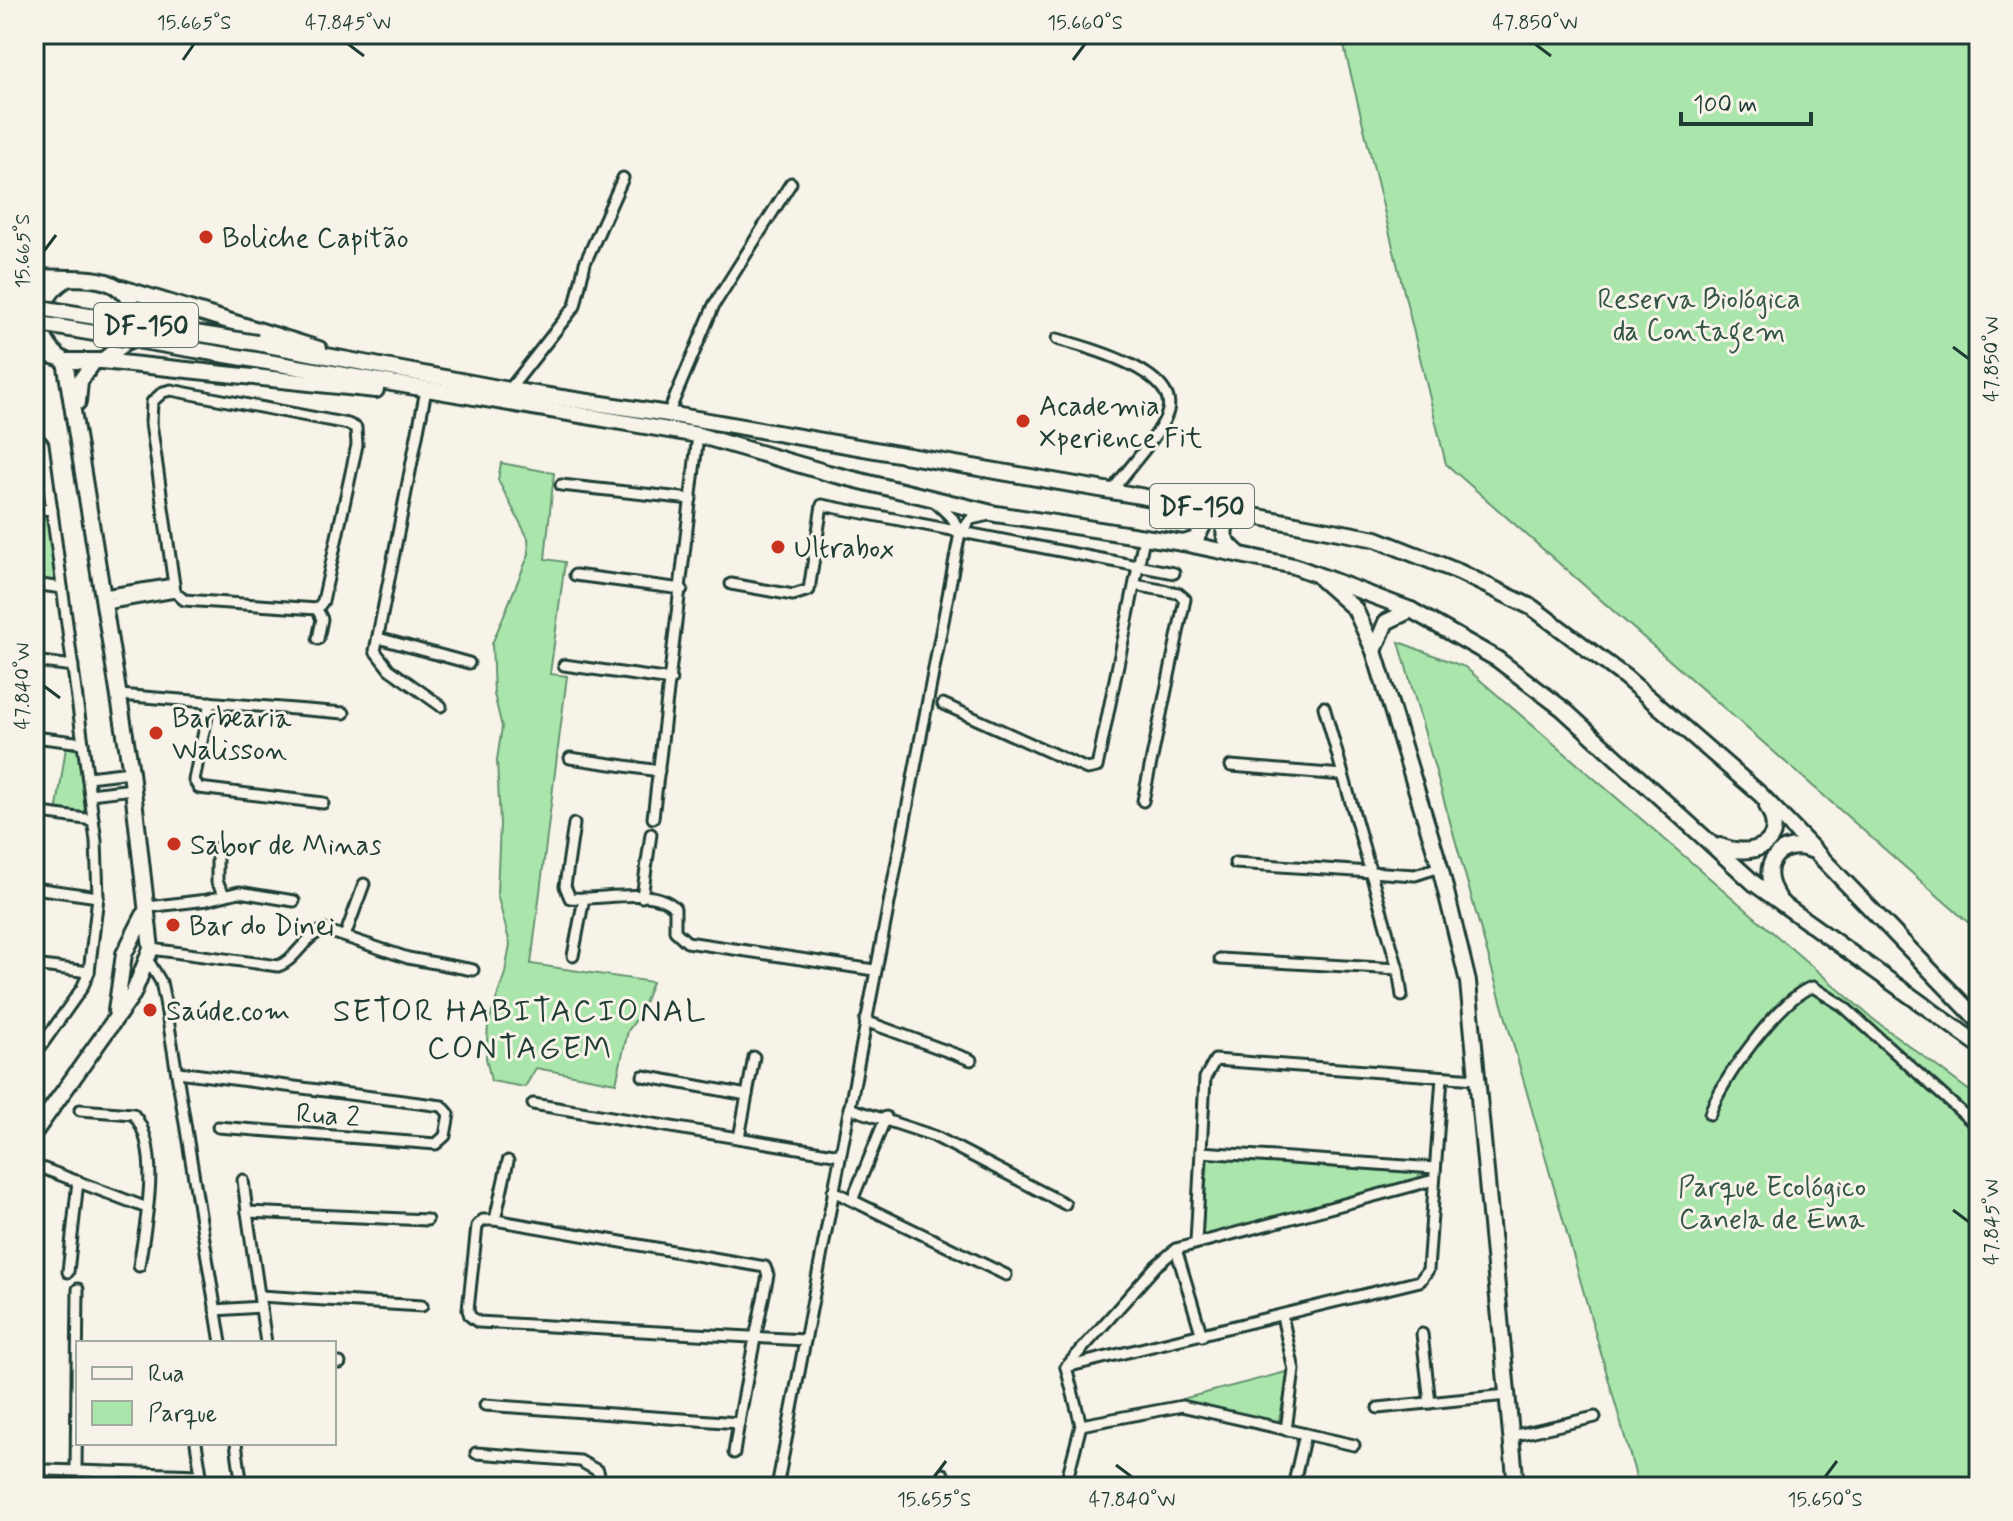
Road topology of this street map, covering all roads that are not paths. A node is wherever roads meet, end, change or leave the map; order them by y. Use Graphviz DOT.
graph roads {
  1 [pos="623,178"];
  2 [pos="791,183"];
  3 [pos="34,277"];
  4 [pos="69,278"];
  5 [pos="122,288"];
  6 [pos="34,307"];
  7 [pos="34,323"];
  8 [pos="1057,339"];
  9 [pos="34,351"];
  10 [pos="62,359"];
  11 [pos="98,362"];
  12 [pos="356,363"];
  13 [pos="422,390"];
  14 [pos="509,390"];
  15 [pos="668,414"];
  16 [pos="78,430"];
  17 [pos="34,433"];
  18 [pos="698,435"];
  19 [pos="561,485"];
  20 [pos="1112,491"];
  21 [pos="691,499"];
  22 [pos="932,499"];
  23 [pos="1190,504"];
  24 [pos="34,508"];
  25 [pos="52,510"];
  26 [pos="996,514"];
  27 [pos="1243,514"];
  28 [pos="960,533"];
  29 [pos="1144,538"];
  30 [pos="1183,543"];
  31 [pos="1238,553"];
  32 [pos="1138,566"];
  33 [pos="1311,571"];
  34 [pos="1174,573"];
  35 [pos="575,575"];
  36 [pos="34,584"];
  37 [pos="731,584"];
  38 [pos="1135,585"];
  39 [pos="62,588"];
  40 [pos="175,588"];
  41 [pos="682,589"];
  42 [pos="105,599"];
  43 [pos="317,609"];
  44 [pos="1411,610"];
  45 [pos="378,638"];
  46 [pos="318,639"];
  47 [pos="1374,651"];
  48 [pos="34,661"];
  49 [pos="469,663"];
  50 [pos="564,665"];
  51 [pos="73,666"];
  52 [pos="671,680"];
  53 [pos="119,695"];
  54 [pos="210,702"];
  55 [pos="943,704"];
  56 [pos="441,706"];
  57 [pos="1324,707"];
  58 [pos="344,713"];
  59 [pos="34,737"];
  60 [pos="83,743"];
  61 [pos="570,758"];
  62 [pos="1231,766"];
  63 [pos="659,771"];
  64 [pos="131,772"];
  65 [pos="1343,775"];
  66 [pos="88,777"];
  67 [pos="133,789"];
  68 [pos="90,794"];
  69 [pos="1760,794"];
  70 [pos="1143,801"];
  71 [pos="323,803"];
  72 [pos="34,812"];
  73 [pos="653,818"];
  74 [pos="93,820"];
  75 [pos="574,824"];
  76 [pos="651,834"];
  77 [pos="1709,841"];
  78 [pos="217,848"];
  79 [pos="1823,856"];
  80 [pos="1235,863"];
  81 [pos="1440,867"];
  82 [pos="1371,873"];
  83 [pos="364,884"];
  84 [pos="34,888"];
  85 [pos="224,894"];
  86 [pos="98,897"];
  87 [pos="642,897"];
  88 [pos="584,898"];
  89 [pos="294,901"];
  90 [pos="148,907"];
  91 [pos="1786,908"];
  92 [pos="345,936"];
  93 [pos="129,942"];
  94 [pos="150,952"];
  95 [pos="573,956"];
  96 [pos="1220,959"];
  97 [pos="34,965"];
  98 [pos="1398,969"];
  99 [pos="473,970"];
  100 [pos="874,970"];
  101 [pos="89,972"];
  102 [pos="122,973"];
  103 [pos="141,979"];
  104 [pos="161,982"];
  105 [pos="1402,996"];
  106 [pos="865,1021"];
  107 [pos="1979,1021"];
  108 [pos="114,1023"];
  109 [pos="39,1041"];
  110 [pos="1979,1045"];
  111 [pos="34,1056"];
  112 [pos="754,1057"];
  113 [pos="971,1060"];
  114 [pos="178,1072"];
  115 [pos="643,1076"];
  116 [pos="1442,1077"];
  117 [pos="1476,1079"];
  118 [pos="747,1095"];
  119 [pos="533,1104"];
  120 [pos="849,1108"];
  121 [pos="80,1110"];
  122 [pos="1710,1114"];
  123 [pos="886,1117"];
  124 [pos="218,1127"];
  125 [pos="1979,1128"];
  126 [pos="34,1133"];
  127 [pos="739,1138"];
  128 [pos="1201,1152"];
  129 [pos="840,1155"];
  130 [pos="508,1161"];
  131 [pos="34,1165"];
  132 [pos="1435,1168"];
  133 [pos="243,1180"];
  134 [pos="1434,1180"];
  135 [pos="78,1181"];
  136 [pos="833,1191"];
  137 [pos="853,1198"];
  138 [pos="1065,1204"];
  139 [pos="147,1208"];
  140 [pos="247,1212"];
  141 [pos="427,1220"];
  142 [pos="495,1220"];
  143 [pos="1196,1242"];
  144 [pos="1176,1249"];
  145 [pos="139,1266"];
  146 [pos="68,1272"];
  147 [pos="1006,1275"];
  148 [pos="78,1289"];
  149 [pos="260,1302"];
  150 [pos="422,1306"];
  151 [pos="215,1310"];
  152 [pos="1282,1316"];
  153 [pos="1422,1334"];
  154 [pos="1202,1336"];
  155 [pos="755,1339"];
  156 [pos="805,1340"];
  157 [pos="78,1341"];
  158 [pos="221,1341"];
  159 [pos="266,1341"];
  160 [pos="1066,1367"];
  161 [pos="1507,1395"];
  162 [pos="1430,1403"];
  163 [pos="485,1405"];
  164 [pos="1378,1408"];
  165 [pos="1595,1417"];
  166 [pos="739,1423"];
  167 [pos="1081,1425"];
  168 [pos="1286,1430"];
  169 [pos="1305,1434"];
  170 [pos="1512,1436"];
  171 [pos="77,1445"];
  172 [pos="196,1445"];
  173 [pos="236,1445"];
  174 [pos="1354,1445"];
  175 [pos="476,1453"];
  176 [pos="734,1453"];
  177 [pos="76,1469"];
  178 [pos="48,1470"];
  179 [pos="943,1474"];
  180 [pos="200,1475"];
  181 [pos="203,1487"];
  182 [pos="242,1487"];
  183 [pos="602,1487"];
  184 [pos="777,1487"];
  185 [pos="940,1487"];
  186 [pos="1069,1487"];
  187 [pos="1293,1487"];
  188 [pos="1516,1487"];
  1 -- 14 [label="street"];
  2 -- 15 [label="street"];
  3 -- 4 [label="main road"];
  4 -- 5 [label="main road"];
  4 -- 10 [label="main road"];
  5 -- 11 [label="main road"];
  5 -- 12 [label="main road"];
  6 -- 12 [label="main road, DF-150, bridge"];
  7 -- 13 [label="main road, DF-150, bridge"];
  8 -- 20 [label="street"];
  9 -- 10 [label="main road"];
  10 -- 11 [label="main road"];
  10 -- 16 [label="main road"];
  11 -- 13 [label="main road"];
  11 -- 16 [label="main road"];
  12 -- 14 [label="main road, DF-150"];
  13 -- 18 [label="main road, DF-150"];
  13 -- 45 [label="street"];
  14 -- 15 [label="main road, DF-150"];
  15 -- 20 [label="main road, DF-150"];
  16 -- 42 [label="main road"];
  17 -- 25 [label="street"];
  18 -- 21 [label="street"];
  18 -- 22 [label="main road, DF-150"];
  19 -- 21 [label="street"];
  20 -- 23 [label="main road, DF-150"];
  21 -- 41 [label="street"];
  22 -- 26 [label="main road, DF-150"];
  22 -- 28 [label="street"];
  23 -- 27 [label="main road, DF-150"];
  23 -- 30 [label="main road"];
  24 -- 25 [label="street"];
  25 -- 39 [label="street"];
  26 -- 28 [label="street"];
  26 -- 29 [label="main road, DF-150"];
  27 -- 31 [label="main road"];
  27 -- 69 [label="main road, DF-150"];
  28 -- 32 [label="street"];
  28 -- 37 [label="street"];
  28 -- 100 [label="street"];
  29 -- 30 [label="main road, DF-150"];
  29 -- 32 [label="street"];
  30 -- 31 [label="main road, DF-150"];
  31 -- 33 [label="main road, DF-150"];
  32 -- 34 [label="street"];
  32 -- 38 [label="street"];
  33 -- 44 [label="main road, DF-150"];
  33 -- 47 [label="main road"];
  35 -- 41 [label="street"];
  36 -- 39 [label="street"];
  38 -- 55 [label="street"];
  38 -- 70 [label="street"];
  39 -- 51 [label="street"];
  40 -- 42 [label="street"];
  40 -- 43 [label="street"];
  40 -- 43 [label="street"];
  41 -- 52 [label="street"];
  42 -- 53 [label="main road"];
  43 -- 46 [label="street"];
  44 -- 47 [label="main road"];
  44 -- 77 [label="main road, DF-150"];
  45 -- 49 [label="street"];
  45 -- 56 [label="street"];
  47 -- 81 [label="main road"];
  48 -- 51 [label="street"];
  50 -- 52 [label="street"];
  51 -- 60 [label="street"];
  52 -- 63 [label="street"];
  53 -- 54 [label="street"];
  53 -- 64 [label="main road"];
  54 -- 58 [label="street"];
  54 -- 71 [label="street"];
  57 -- 65 [label="street"];
  59 -- 60 [label="street"];
  60 -- 66 [label="street"];
  61 -- 63 [label="street"];
  62 -- 65 [label="street"];
  63 -- 73 [label="street"];
  64 -- 66 [label="street"];
  64 -- 67 [label="main road"];
  65 -- 82 [label="street"];
  66 -- 68 [label="street"];
  67 -- 68 [label="street"];
  67 -- 90 [label="main road"];
  68 -- 74 [label="street"];
  69 -- 77 [label="main road"];
  69 -- 79 [label="main road, DF-150"];
  72 -- 74 [label="street"];
  74 -- 86 [label="street"];
  75 -- 88 [label="street"];
  76 -- 87 [label="street"];
  77 -- 91 [label="main road, DF-150"];
  78 -- 85 [label="street"];
  79 -- 91 [label="main road"];
  79 -- 107 [label="main road, DF-150"];
  80 -- 82 [label="street"];
  81 -- 82 [label="street"];
  81 -- 117 [label="main road"];
  82 -- 98 [label="street"];
  83 -- 92 [label="street"];
  84 -- 86 [label="street"];
  85 -- 89 [label="street"];
  85 -- 90 [label="street"];
  86 -- 101 [label="street"];
  87 -- 88 [label="street"];
  87 -- 100 [label="street"];
  88 -- 95 [label="street"];
  90 -- 93 [label="main road"];
  90 -- 94 [label="main road"];
  91 -- 110 [label="main road, DF-150"];
  92 -- 94 [label="street"];
  92 -- 99 [label="street"];
  93 -- 94 [label="main road"];
  93 -- 102 [label="main road"];
  94 -- 103 [label="main road"];
  94 -- 104 [label="street"];
  96 -- 98 [label="street"];
  97 -- 101 [label="street"];
  98 -- 105 [label="street"];
  100 -- 106 [label="street"];
  101 -- 109 [label="street"];
  102 -- 103 [label="main road"];
  102 -- 108 [label="main road"];
  103 -- 104 [label="street"];
  103 -- 108 [label="main road"];
  104 -- 114 [label="street"];
  106 -- 113 [label="street"];
  106 -- 120 [label="street"];
  108 -- 126 [label="main road"];
  109 -- 111 [label="street"];
  112 -- 118 [label="street"];
  114 -- 124 [label="street, Rua 2"];
  114 -- 151 [label="street"];
  115 -- 118 [label="street"];
  116 -- 117 [label="street"];
  116 -- 128 [label="street"];
  116 -- 132 [label="street"];
  117 -- 161 [label="main road"];
  118 -- 127 [label="street"];
  119 -- 127 [label="street"];
  120 -- 123 [label="street"];
  120 -- 129 [label="street"];
  121 -- 139 [label="street"];
  122 -- 125 [label="street"];
  123 -- 137 [label="street"];
  123 -- 138 [label="street"];
  127 -- 129 [label="street"];
  128 -- 132 [label="street"];
  128 -- 143 [label="street"];
  129 -- 136 [label="street"];
  130 -- 142 [label="street"];
  131 -- 135 [label="street"];
  132 -- 134 [label="street"];
  133 -- 140 [label="street"];
  134 -- 143 [label="street"];
  134 -- 152 [label="street"];
  135 -- 139 [label="street"];
  135 -- 146 [label="street"];
  136 -- 137 [label="street"];
  136 -- 156 [label="street"];
  137 -- 147 [label="street"];
  139 -- 145 [label="street"];
  140 -- 141 [label="street"];
  140 -- 149 [label="street"];
  142 -- 155 [label="street"];
  142 -- 155 [label="street"];
  143 -- 144 [label="street"];
  144 -- 154 [label="street"];
  144 -- 160 [label="street"];
  148 -- 157 [label="street"];
  149 -- 150 [label="street"];
  149 -- 151 [label="street"];
  149 -- 159 [label="street"];
  151 -- 158 [label="street"];
  152 -- 154 [label="street"];
  152 -- 168 [label="street"];
  153 -- 162 [label="street"];
  154 -- 160 [label="street"];
  155 -- 156 [label="street"];
  155 -- 166 [label="street"];
  156 -- 184 [label="street"];
  160 -- 167 [label="street"];
  161 -- 162 [label="street"];
  161 -- 170 [label="main road"];
  162 -- 164 [label="street"];
  163 -- 166 [label="street"];
  165 -- 170 [label="street"];
  166 -- 176 [label="street"];
  167 -- 168 [label="street"];
  167 -- 186 [label="street"];
  168 -- 169 [label="street"];
  169 -- 174 [label="street"];
  169 -- 187 [label="street"];
  170 -- 188 [label="main road"];
  171 -- 177 [label="street"];
  172 -- 180 [label="street"];
  173 -- 182 [label="street"];
  175 -- 183 [label="street"];
  177 -- 178 [label="street"];
  177 -- 180 [label="street"];
  179 -- 185 [label="street"];
  180 -- 181 [label="street"];
}
